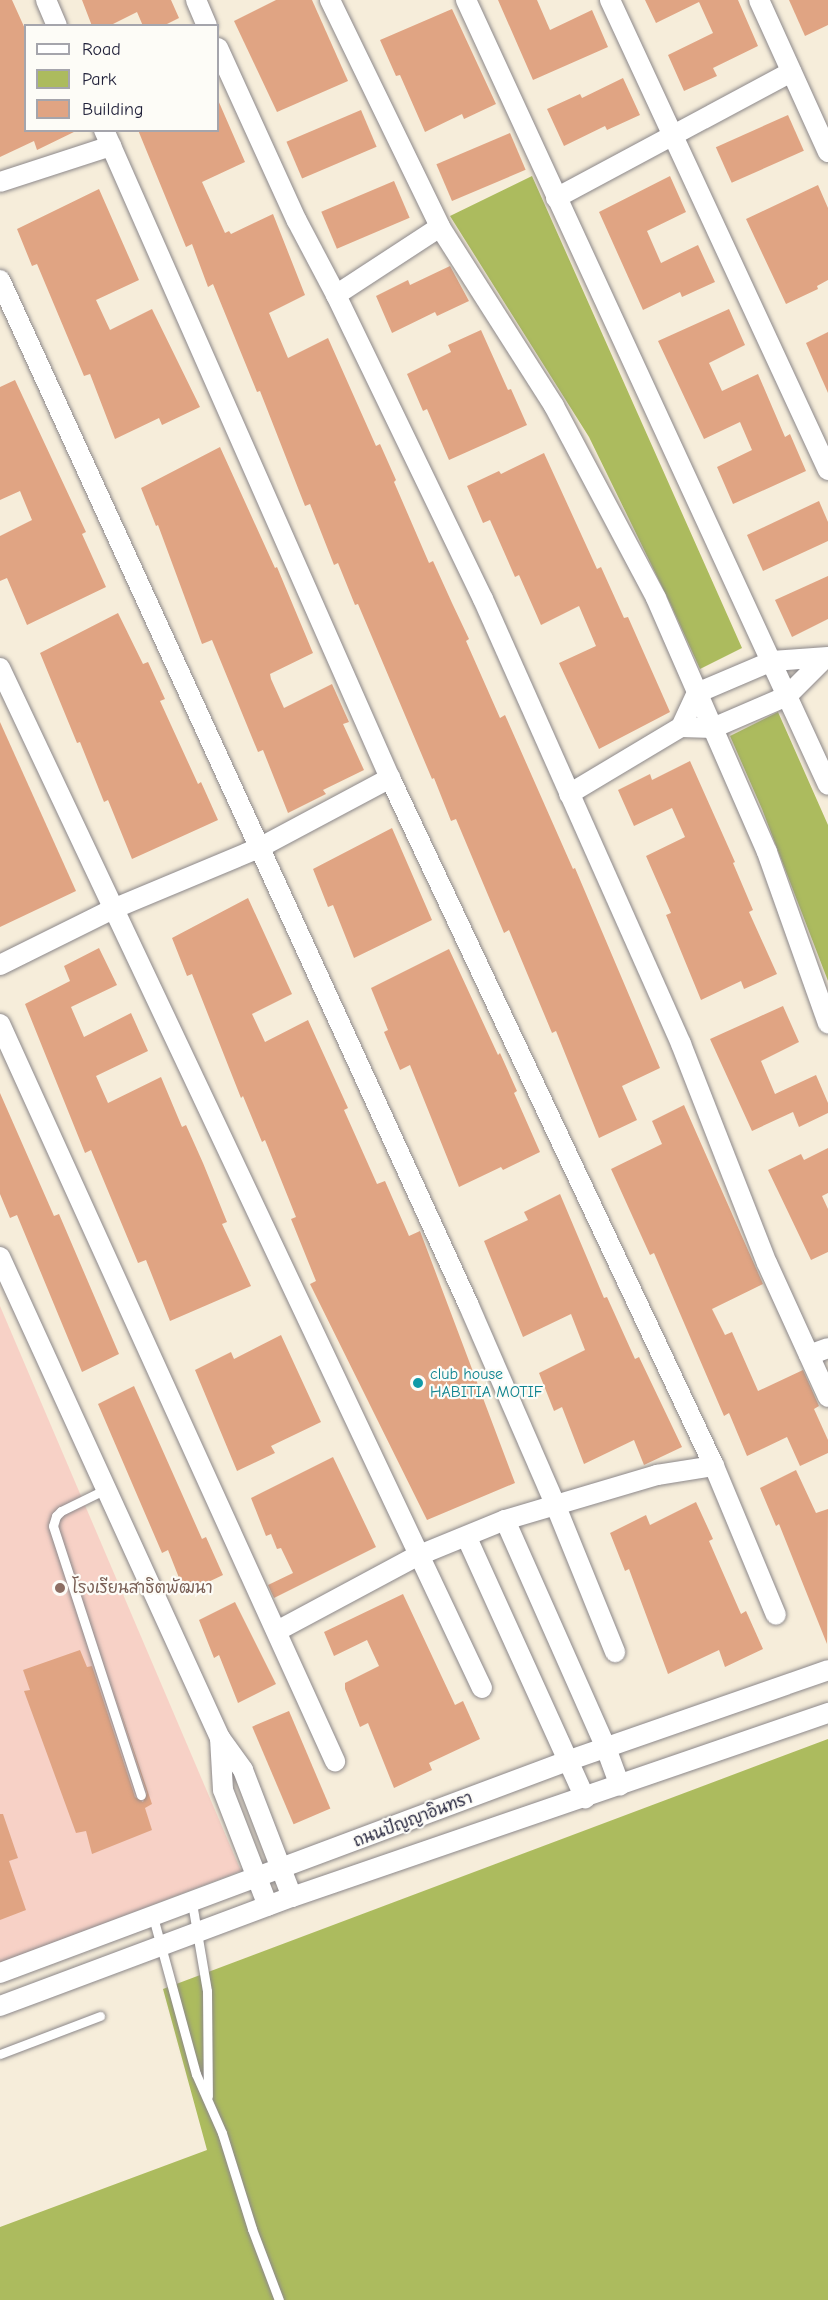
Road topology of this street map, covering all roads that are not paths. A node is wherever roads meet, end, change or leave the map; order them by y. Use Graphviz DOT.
graph roads {
  1 [pos="46,0"];
  2 [pos="196,0"];
  3 [pos="330,0"];
  4 [pos="466,0"];
  5 [pos="610,0"];
  6 [pos="759,0"];
  7 [pos="56,24"];
  8 [pos="206,24"];
  9 [pos="219,50"];
  10 [pos="791,72"];
  11 [pos="672,136"];
  12 [pos="108,138"];
  13 [pos="828,152"];
  14 [pos="0,182"];
  15 [pos="556,198"];
  16 [pos="440,227"];
  17 [pos="0,280"];
  18 [pos="336,295"];
  19 [pos="828,470"];
  20 [pos="826,658"];
  21 [pos="772,661"];
  22 [pos="0,668"];
  23 [pos="697,693"];
  24 [pos="787,696"];
  25 [pos="681,727"];
  26 [pos="713,728"];
  27 [pos="390,778"];
  28 [pos="828,785"];
  29 [pos="569,794"];
  30 [pos="260,848"];
  31 [pos="113,909"];
  32 [pos="0,965"];
  33 [pos="828,1023"];
  34 [pos="0,1024"];
  35 [pos="0,1257"];
  36 [pos="828,1348"];
  37 [pos="809,1355"];
  38 [pos="828,1397"];
  39 [pos="714,1466"];
  40 [pos="106,1489"];
  41 [pos="555,1504"];
  42 [pos="505,1520"];
  43 [pos="467,1538"];
  44 [pos="417,1556"];
  45 [pos="776,1615"];
  46 [pos="277,1631"];
  47 [pos="615,1652"];
  48 [pos="828,1670"];
  49 [pos="482,1688"];
  50 [pos="828,1713"];
  51 [pos="220,1738"];
  52 [pos="606,1748"];
  53 [pos="570,1760"];
  54 [pos="335,1761"];
  55 [pos="620,1786"];
  56 [pos="141,1795"];
  57 [pos="585,1798"];
  58 [pos="282,1869"];
  59 [pos="259,1878"];
  60 [pos="292,1897"];
  61 [pos="192,1902"];
  62 [pos="268,1906"];
  63 [pos="153,1917"];
  64 [pos="197,1933"];
  65 [pos="160,1944"];
  66 [pos="0,1973"];
  67 [pos="0,2006"];
  68 [pos="100,2016"];
  69 [pos="0,2054"];
  70 [pos="208,2099"];
  71 [pos="279,2300"];
  1 -- 7 [label="street"];
  2 -- 8 [label="street"];
  3 -- 16 [label="street"];
  4 -- 15 [label="street"];
  5 -- 11 [label="street"];
  6 -- 10 [label="street"];
  9 -- 18 [label="street"];
  10 -- 11 [label="street"];
  10 -- 13 [label="street"];
  11 -- 15 [label="street"];
  11 -- 19 [label="street"];
  12 -- 14 [label="street"];
  12 -- 27 [label="street"];
  15 -- 21 [label="street"];
  16 -- 18 [label="street"];
  16 -- 23 [label="street"];
  17 -- 30 [label="street"];
  18 -- 29 [label="street"];
  20 -- 21 [label="street"];
  20 -- 24 [label="street"];
  21 -- 23 [label="street"];
  21 -- 24 [label="street"];
  22 -- 31 [label="street"];
  23 -- 25 [label="street"];
  23 -- 26 [label="street"];
  24 -- 26 [label="street"];
  24 -- 28 [label="street"];
  25 -- 26 [label="street"];
  25 -- 29 [label="street"];
  26 -- 33 [label="street"];
  27 -- 30 [label="street"];
  27 -- 39 [label="street"];
  29 -- 37 [label="street"];
  30 -- 31 [label="street"];
  30 -- 41 [label="street"];
  31 -- 32 [label="street"];
  31 -- 44 [label="street"];
  34 -- 46 [label="street"];
  35 -- 40 [label="street"];
  36 -- 37 [label="street"];
  37 -- 38 [label="street"];
  39 -- 41 [label="street"];
  39 -- 45 [label="street"];
  40 -- 51 [label="street"];
  40 -- 56 [label="lane"];
  41 -- 42 [label="street"];
  41 -- 47 [label="street"];
  42 -- 43 [label="street"];
  42 -- 52 [label="street"];
  43 -- 44 [label="street"];
  43 -- 53 [label="street"];
  44 -- 46 [label="street"];
  44 -- 49 [label="street"];
  46 -- 54 [label="street"];
  48 -- 52 [label="street, ถนนปัญญาอินทรา"];
  50 -- 55 [label="street, ถนนปัญญาอินทรา"];
  51 -- 58 [label="street"];
  51 -- 59 [label="street"];
  52 -- 53 [label="street, ถนนปัญญาอินทรา"];
  52 -- 55 [label="street"];
  53 -- 57 [label="street"];
  53 -- 58 [label="street, ถนนปัญญาอินทรา"];
  55 -- 57 [label="street, ถนนปัญญาอินทรา"];
  57 -- 60 [label="street, ถนนปัญญาอินทรา"];
  58 -- 59 [label="street, ถนนปัญญาอินทรา"];
  58 -- 60 [label="street"];
  59 -- 61 [label="street, ถนนปัญญาอินทรา"];
  59 -- 62 [label="street"];
  60 -- 62 [label="street, ถนนปัญญาอินทรา"];
  61 -- 63 [label="street, ถนนปัญญาอินทรา"];
  61 -- 64 [label="lane"];
  62 -- 64 [label="street, ถนนปัญญาอินทรา"];
  63 -- 65 [label="lane"];
  63 -- 66 [label="street, ถนนปัญญาอินทรา"];
  64 -- 65 [label="street, ถนนปัญญาอินทรา"];
  64 -- 70 [label="lane"];
  65 -- 67 [label="street, ถนนปัญญาอินทรา"];
  65 -- 70 [label="lane"];
  68 -- 69 [label="lane"];
  70 -- 71 [label="lane"];
}
